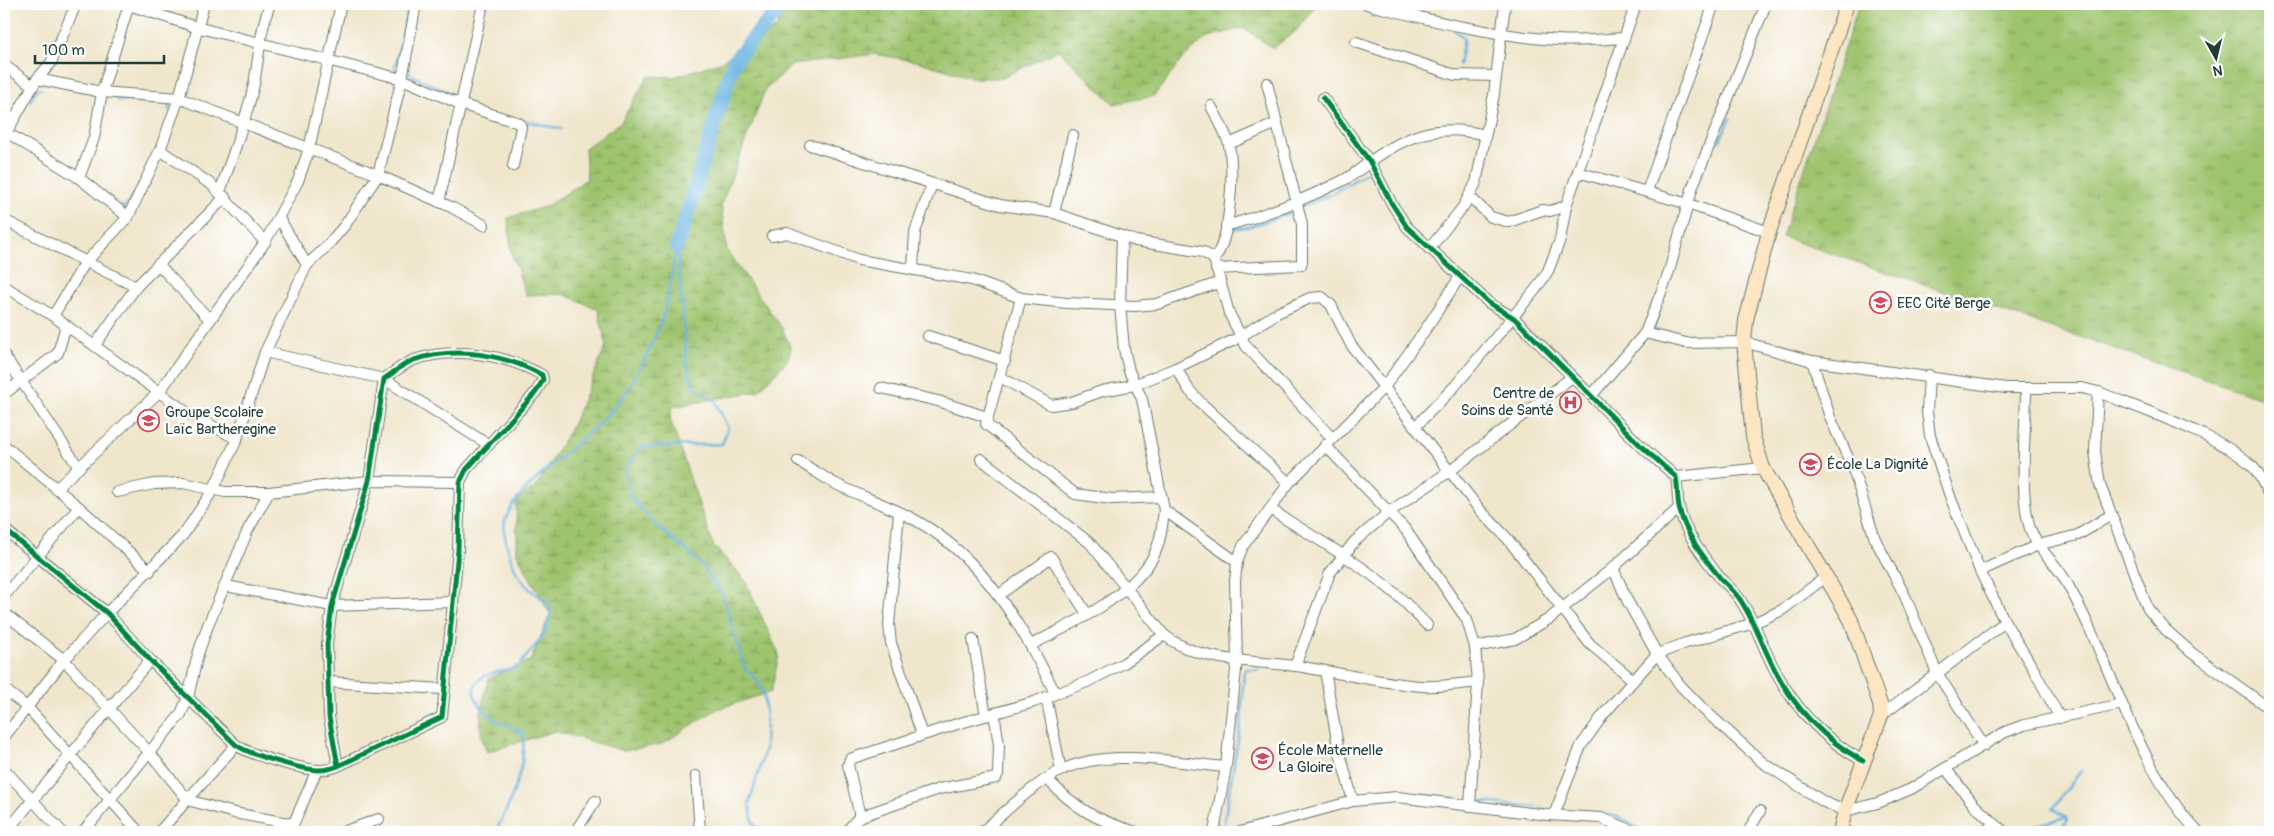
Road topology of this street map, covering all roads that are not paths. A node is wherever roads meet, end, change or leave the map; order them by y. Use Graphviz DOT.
graph roads {
  1 [pos="76,4"];
  2 [pos="128,4"];
  3 [pos="204,4"];
  4 [pos="270,4"];
  5 [pos="341,4"];
  6 [pos="416,4"];
  7 [pos="483,4"];
  8 [pos="1366,4"];
  9 [pos="1505,4"];
  10 [pos="1636,4"];
  11 [pos="1714,4"];
  12 [pos="1766,4"];
  13 [pos="1847,4"];
  14 [pos="196,27"];
  15 [pos="1500,33"];
  16 [pos="1624,38"];
  17 [pos="1356,42"];
  18 [pos="260,43"];
  19 [pos="328,60"];
  20 [pos="4,65"];
  21 [pos="1495,76"];
  22 [pos="402,79"];
  23 [pos="35,83"];
  24 [pos="1267,83"];
  25 [pos="102,92"];
  26 [pos="179,98"];
  27 [pos="1323,98"];
  28 [pos="460,104"];
  29 [pos="1211,106"];
  30 [pos="243,123"];
  31 [pos="1276,123"];
  32 [pos="1073,135"];
  33 [pos="1485,135"];
  34 [pos="7,136"];
  35 [pos="1228,144"];
  36 [pos="810,146"];
  37 [pos="309,149"];
  38 [pos="160,150"];
  39 [pos="1370,162"];
  40 [pos="513,166"];
  41 [pos="1578,172"];
  42 [pos="378,175"];
  43 [pos="79,178"];
  44 [pos="932,184"];
  45 [pos="1647,191"];
  46 [pos="222,195"];
  47 [pos="1469,196"];
  48 [pos="440,202"];
  49 [pos="1688,204"];
  50 [pos="1297,205"];
  51 [pos="1566,206"];
  52 [pos="1054,214"];
  53 [pos="128,217"];
  54 [pos="279,218"];
  55 [pos="4,220"];
  56 [pos="484,225"];
  57 [pos="1226,226"];
  58 [pos="1770,232"];
  59 [pos="772,236"];
  60 [pos="1122,236"];
  61 [pos="265,242"];
  62 [pos="1430,248"];
  63 [pos="85,263"];
  64 [pos="158,264"];
  65 [pos="307,264"];
  66 [pos="1215,264"];
  67 [pos="913,270"];
  68 [pos="1459,278"];
  69 [pos="1218,283"];
  70 [pos="4,286"];
  71 [pos="136,287"];
  72 [pos="1021,298"];
  73 [pos="1120,305"];
  74 [pos="53,316"];
  75 [pos="1514,318"];
  76 [pos="210,320"];
  77 [pos="66,325"];
  78 [pos="1645,332"];
  79 [pos="928,336"];
  80 [pos="1240,337"];
  81 [pos="1744,342"];
  82 [pos="95,345"];
  83 [pos="265,352"];
  84 [pos="4,356"];
  85 [pos="1005,361"];
  86 [pos="1812,361"];
  87 [pos="1176,368"];
  88 [pos="1929,375"];
  89 [pos="1000,377"];
  90 [pos="1572,377"];
  91 [pos="384,379"];
  92 [pos="22,381"];
  93 [pos="1134,385"];
  94 [pos="1385,386"];
  95 [pos="881,388"];
  96 [pos="2026,389"];
  97 [pos="160,391"];
  98 [pos="2098,392"];
  99 [pos="4,394"];
  100 [pos="1592,395"];
  101 [pos="987,417"];
  102 [pos="1414,427"];
  103 [pos="237,439"];
  104 [pos="1329,441"];
  105 [pos="489,445"];
  106 [pos="5,450"];
  107 [pos="981,459"];
  108 [pos="798,461"];
  109 [pos="80,468"];
  110 [pos="1763,468"];
  111 [pos="1450,472"];
  112 [pos="1676,477"];
  113 [pos="369,480"];
  114 [pos="460,482"];
  115 [pos="1289,483"];
  116 [pos="56,489"];
  117 [pos="213,490"];
  118 [pos="117,492"];
  119 [pos="269,492"];
  120 [pos="1162,497"];
  121 [pos="2270,498"];
  122 [pos="79,507"];
  123 [pos="1679,508"];
  124 [pos="1270,509"];
  125 [pos="1164,510"];
  126 [pos="899,512"];
  127 [pos="1390,512"];
  128 [pos="2111,515"];
  129 [pos="4,529"];
  130 [pos="2038,545"];
  131 [pos="1343,554"];
  132 [pos="36,555"];
  133 [pos="1238,562"];
  134 [pos="1613,568"];
  135 [pos="150,571"];
  136 [pos="1980,572"];
  137 [pos="1827,576"];
  138 [pos="226,586"];
  139 [pos="1125,588"];
  140 [pos="999,595"];
  141 [pos="4,596"];
  142 [pos="453,602"];
  143 [pos="332,606"];
  144 [pos="1562,610"];
  145 [pos="107,612"];
  146 [pos="4,613"];
  147 [pos="1087,614"];
  148 [pos="2005,622"];
  149 [pos="1754,623"];
  150 [pos="1427,625"];
  151 [pos="1164,635"];
  152 [pos="973,639"];
  153 [pos="1032,645"];
  154 [pos="1475,647"];
  155 [pos="1657,654"];
  156 [pos="64,660"];
  157 [pos="150,660"];
  158 [pos="1237,660"];
  159 [pos="1295,666"];
  160 [pos="1325,671"];
  161 [pos="1936,673"];
  162 [pos="1633,680"];
  163 [pos="328,682"];
  164 [pos="1478,682"];
  165 [pos="4,689"];
  166 [pos="443,689"];
  167 [pos="1051,695"];
  168 [pos="188,697"];
  169 [pos="2122,704"];
  170 [pos="28,708"];
  171 [pos="108,708"];
  172 [pos="2270,710"];
  173 [pos="990,714"];
  174 [pos="1881,716"];
  175 [pos="2060,718"];
  176 [pos="922,735"];
  177 [pos="4,737"];
  178 [pos="236,745"];
  179 [pos="1984,746"];
  180 [pos="149,752"];
  181 [pos="71,754"];
  182 [pos="1863,761"];
  183 [pos="338,766"];
  184 [pos="1226,767"];
  185 [pos="4,769"];
  186 [pos="1946,769"];
  187 [pos="317,770"];
  188 [pos="1062,770"];
  189 [pos="696,776"];
  190 [pos="1047,779"];
  191 [pos="111,798"];
  192 [pos="32,800"];
  193 [pos="188,800"];
  194 [pos="596,801"];
  195 [pos="1353,801"];
  196 [pos="1470,806"];
  197 [pos="1760,811"];
  198 [pos="1845,812"];
  199 [pos="1554,815"];
  200 [pos="859,817"];
  201 [pos="380,820"];
  202 [pos="1994,825"];
  203 [pos="292,828"];
  204 [pos="6,832"];
  205 [pos="62,832"];
  206 [pos="83,832"];
  207 [pos="139,832"];
  208 [pos="159,832"];
  209 [pos="343,832"];
  210 [pos="575,832"];
  211 [pos="700,832"];
  212 [pos="846,832"];
  213 [pos="982,832"];
  214 [pos="1136,832"];
  215 [pos="1214,832"];
  216 [pos="1240,832"];
  217 [pos="1636,832"];
  218 [pos="1748,832"];
  219 [pos="1840,832"];
  220 [pos="1983,832"];
  221 [pos="2004,832"];
  222 [pos="2198,832"];
  1 -- 23 [label="street"];
  2 -- 14 [label="street"];
  2 -- 25 [label="street"];
  3 -- 14 [label="street"];
  4 -- 18 [label="street"];
  5 -- 19 [label="street"];
  6 -- 22 [label="street"];
  7 -- 28 [label="street"];
  8 -- 15 [label="street"];
  9 -- 15 [label="street"];
  10 -- 16 [label="street"];
  11 -- 45 [label="street"];
  12 -- 49 [label="street"];
  13 -- 58 [label="main road"];
  14 -- 18 [label="street"];
  14 -- 26 [label="street"];
  15 -- 16 [label="street"];
  15 -- 21 [label="street"];
  16 -- 41 [label="street"];
  17 -- 21 [label="street"];
  18 -- 19 [label="street"];
  18 -- 30 [label="street"];
  19 -- 22 [label="street"];
  19 -- 37 [label="street"];
  20 -- 23 [label="street"];
  21 -- 33 [label="street"];
  22 -- 28 [label="street"];
  22 -- 42 [label="street"];
  23 -- 25 [label="street"];
  23 -- 34 [label="street"];
  24 -- 31 [label="street"];
  25 -- 26 [label="street"];
  25 -- 43 [label="street"];
  26 -- 30 [label="street"];
  26 -- 38 [label="street"];
  27 -- 39 [label="street"];
  28 -- 40 [label="street"];
  28 -- 48 [label="street"];
  29 -- 35 [label="street"];
  30 -- 37 [label="street"];
  30 -- 46 [label="street"];
  31 -- 35 [label="street"];
  31 -- 50 [label="street"];
  32 -- 52 [label="street"];
  33 -- 39 [label="street"];
  33 -- 47 [label="street"];
  34 -- 43 [label="street"];
  35 -- 57 [label="street"];
  36 -- 44 [label="street"];
  37 -- 42 [label="street"];
  37 -- 54 [label="street"];
  38 -- 46 [label="street"];
  38 -- 53 [label="street"];
  39 -- 50 [label="street"];
  39 -- 62 [label="street"];
  41 -- 45 [label="street"];
  41 -- 51 [label="street"];
  42 -- 48 [label="street"];
  42 -- 65 [label="street"];
  43 -- 53 [label="street"];
  44 -- 52 [label="street"];
  44 -- 67 [label="street"];
  45 -- 49 [label="street"];
  46 -- 61 [label="street"];
  46 -- 64 [label="street"];
  47 -- 51 [label="street"];
  47 -- 62 [label="street"];
  48 -- 56 [label="street"];
  49 -- 58 [label="street"];
  49 -- 78 [label="street"];
  50 -- 57 [label="street"];
  50 -- 66 [label="street"];
  51 -- 75 [label="street"];
  52 -- 60 [label="street"];
  53 -- 63 [label="street"];
  54 -- 61 [label="street"];
  54 -- 65 [label="street"];
  55 -- 63 [label="street"];
  57 -- 66 [label="street"];
  58 -- 81 [label="main road"];
  59 -- 67 [label="street"];
  60 -- 66 [label="street"];
  60 -- 73 [label="street"];
  61 -- 76 [label="street"];
  62 -- 68 [label="street"];
  63 -- 71 [label="street"];
  63 -- 74 [label="street"];
  64 -- 71 [label="street"];
  64 -- 76 [label="street"];
  65 -- 83 [label="street"];
  66 -- 69 [label="street"];
  67 -- 72 [label="street"];
  68 -- 75 [label="street"];
  68 -- 94 [label="street"];
  69 -- 73 [label="street"];
  69 -- 80 [label="street"];
  70 -- 74 [label="street"];
  71 -- 82 [label="street"];
  72 -- 73 [label="street"];
  72 -- 85 [label="street"];
  73 -- 93 [label="street"];
  74 -- 77 [label="street"];
  75 -- 90 [label="street"];
  75 -- 102 [label="street"];
  76 -- 97 [label="street"];
  77 -- 82 [label="street"];
  77 -- 92 [label="street"];
  78 -- 81 [label="street"];
  78 -- 100 [label="street"];
  79 -- 85 [label="street"];
  80 -- 87 [label="street"];
  80 -- 94 [label="street"];
  80 -- 104 [label="street"];
  81 -- 86 [label="street"];
  81 -- 110 [label="main road"];
  82 -- 97 [label="street"];
  83 -- 91 [label="street"];
  83 -- 103 [label="street"];
  84 -- 92 [label="street"];
  85 -- 89 [label="street"];
  86 -- 88 [label="street"];
  86 -- 161 [label="street"];
  87 -- 93 [label="street"];
  87 -- 115 [label="street"];
  88 -- 96 [label="street"];
  88 -- 136 [label="street"];
  89 -- 93 [label="street"];
  89 -- 101 [label="street"];
  90 -- 100 [label="street"];
  90 -- 111 [label="street"];
  91 -- 105 [label="street"];
  91 -- 105 [label="street"];
  91 -- 113 [label="street"];
  92 -- 99 [label="street"];
  92 -- 109 [label="street"];
  93 -- 120 [label="street"];
  94 -- 102 [label="street"];
  94 -- 104 [label="street"];
  95 -- 101 [label="street"];
  96 -- 98 [label="street"];
  96 -- 130 [label="street"];
  97 -- 103 [label="street"];
  97 -- 109 [label="street"];
  98 -- 121 [label="street"];
  98 -- 128 [label="street"];
  100 -- 112 [label="street"];
  101 -- 120 [label="street"];
  102 -- 111 [label="street"];
  103 -- 117 [label="street"];
  104 -- 115 [label="street"];
  104 -- 127 [label="street"];
  105 -- 114 [label="street"];
  106 -- 116 [label="street"];
  107 -- 139 [label="street"];
  108 -- 126 [label="street"];
  109 -- 116 [label="street"];
  110 -- 112 [label="street"];
  110 -- 137 [label="main road"];
  111 -- 127 [label="street"];
  111 -- 144 [label="street"];
  112 -- 123 [label="street"];
  113 -- 114 [label="street"];
  113 -- 119 [label="street"];
  113 -- 143 [label="street"];
  114 -- 142 [label="street"];
  115 -- 124 [label="street"];
  116 -- 122 [label="street"];
  117 -- 118 [label="street"];
  117 -- 119 [label="street"];
  117 -- 135 [label="street"];
  119 -- 138 [label="street"];
  120 -- 125 [label="street"];
  122 -- 132 [label="street"];
  122 -- 135 [label="street"];
  123 -- 134 [label="street"];
  123 -- 149 [label="street"];
  124 -- 131 [label="street"];
  124 -- 133 [label="street"];
  125 -- 133 [label="street"];
  125 -- 139 [label="street"];
  126 -- 140 [label="street"];
  126 -- 176 [label="street"];
  127 -- 131 [label="street"];
  127 -- 154 [label="street"];
  128 -- 130 [label="street"];
  128 -- 172 [label="street"];
  129 -- 132 [label="street"];
  130 -- 136 [label="street"];
  130 -- 169 [label="street"];
  131 -- 150 [label="street"];
  131 -- 159 [label="street"];
  132 -- 141 [label="street"];
  132 -- 145 [label="street"];
  133 -- 158 [label="street"];
  134 -- 144 [label="street"];
  134 -- 155 [label="street"];
  135 -- 145 [label="street"];
  136 -- 148 [label="street"];
  137 -- 149 [label="street"];
  137 -- 174 [label="main road"];
  138 -- 143 [label="street"];
  138 -- 168 [label="street"];
  139 -- 147 [label="street"];
  139 -- 151 [label="street"];
  140 -- 147 [label="street"];
  140 -- 153 [label="street"];
  142 -- 143 [label="street"];
  142 -- 166 [label="street"];
  143 -- 163 [label="street"];
  144 -- 154 [label="street"];
  144 -- 162 [label="street"];
  145 -- 156 [label="street"];
  145 -- 157 [label="street"];
  146 -- 156 [label="street"];
  147 -- 153 [label="street"];
  148 -- 161 [label="street"];
  148 -- 175 [label="street"];
  149 -- 155 [label="street"];
  149 -- 182 [label="street"];
  151 -- 158 [label="street"];
  151 -- 167 [label="street"];
  152 -- 173 [label="street"];
  153 -- 167 [label="street"];
  154 -- 164 [label="street"];
  155 -- 162 [label="street"];
  155 -- 198 [label="street"];
  156 -- 170 [label="street"];
  156 -- 171 [label="street"];
  157 -- 168 [label="street"];
  157 -- 171 [label="street"];
  158 -- 159 [label="street"];
  158 -- 184 [label="street"];
  159 -- 160 [label="street"];
  160 -- 164 [label="street"];
  160 -- 195 [label="street"];
  161 -- 174 [label="street"];
  161 -- 179 [label="street"];
  162 -- 199 [label="street"];
  163 -- 166 [label="street"];
  163 -- 183 [label="street"];
  164 -- 196 [label="street"];
  165 -- 170 [label="street"];
  166 -- 183 [label="street"];
  167 -- 173 [label="street"];
  167 -- 188 [label="street"];
  168 -- 178 [label="street"];
  168 -- 180 [label="street"];
  169 -- 175 [label="street"];
  169 -- 222 [label="street"];
  170 -- 177 [label="street"];
  170 -- 181 [label="street"];
  171 -- 180 [label="street"];
  171 -- 181 [label="street"];
  173 -- 176 [label="street"];
  173 -- 200 [label="street"];
  174 -- 182 [label="main road"];
  175 -- 179 [label="street"];
  176 -- 200 [label="street"];
  178 -- 187 [label="street"];
  178 -- 193 [label="street"];
  179 -- 186 [label="street"];
  180 -- 191 [label="street"];
  180 -- 193 [label="street"];
  181 -- 191 [label="street"];
  181 -- 192 [label="street"];
  182 -- 198 [label="main road"];
  183 -- 187 [label="street"];
  184 -- 188 [label="street"];
  184 -- 215 [label="street"];
  185 -- 192 [label="street"];
  186 -- 198 [label="street"];
  186 -- 202 [label="street"];
  187 -- 203 [label="street"];
  188 -- 190 [label="street"];
  189 -- 211 [label="street"];
  190 -- 213 [label="street"];
  190 -- 214 [label="street"];
  191 -- 206 [label="street"];
  191 -- 207 [label="street"];
  192 -- 204 [label="street"];
  192 -- 205 [label="street"];
  193 -- 203 [label="street"];
  193 -- 208 [label="street"];
  194 -- 210 [label="street"];
  195 -- 196 [label="street"];
  195 -- 216 [label="street"];
  196 -- 199 [label="street"];
  197 -- 218 [label="street"];
  198 -- 219 [label="main road"];
  199 -- 217 [label="street"];
  200 -- 212 [label="street"];
  201 -- 209 [label="street"];
  202 -- 220 [label="street"];
  202 -- 221 [label="street"];
}
